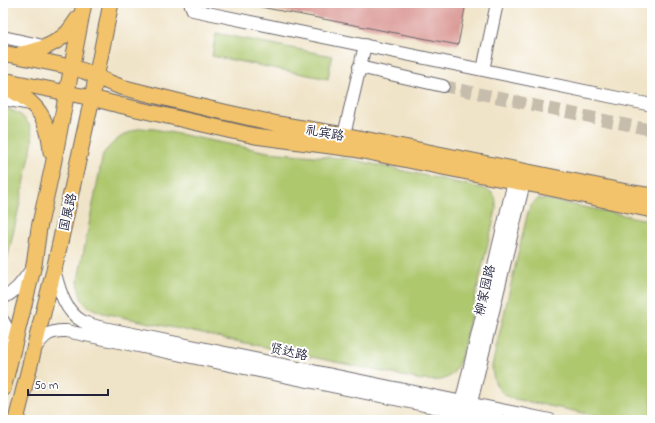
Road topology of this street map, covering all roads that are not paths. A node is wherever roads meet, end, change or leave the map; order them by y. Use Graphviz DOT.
graph roads {
  1 [pos="111,3"];
  2 [pos="190,3"];
  3 [pos="497,3"];
  4 [pos="83,8"];
  5 [pos="3,37"];
  6 [pos="364,45"];
  7 [pos="48,46"];
  8 [pos="3,53"];
  9 [pos="71,67"];
  10 [pos="359,67"];
  11 [pos="483,70"];
  12 [pos="97,77"];
  13 [pos="3,80"];
  14 [pos="3,86"];
  15 [pos="442,86"];
  16 [pos="66,92"];
  17 [pos="92,98"];
  18 [pos="3,99"];
  19 [pos="33,105"];
  20 [pos="652,105"];
  21 [pos="344,135"];
  22 [pos="52,170"];
  23 [pos="520,177"];
  24 [pos="652,196"];
  25 [pos="652,210"];
  26 [pos="34,265"];
  27 [pos="54,270"];
  28 [pos="3,298"];
  29 [pos="3,321"];
  30 [pos="34,349"];
  31 [pos="12,354"];
  32 [pos="3,389"];
  33 [pos="465,408"];
  34 [pos="16,420"];
  35 [pos="497,420"];
  36 [pos="550,420"];
  1 -- 12 [label="main road, 国展路"];
  2 -- 6 [label="street"];
  3 -- 11 [label="street"];
  4 -- 7 [label="main road"];
  4 -- 9 [label="main road, 国展路"];
  5 -- 7 [label="street"];
  6 -- 10 [label="street"];
  6 -- 11 [label="street"];
  7 -- 8 [label="main road"];
  8 -- 9 [label="main road, 礼宾路"];
  9 -- 12 [label="main road, 礼宾路"];
  9 -- 16 [label="main road, 国展路"];
  10 -- 15 [label="street"];
  10 -- 21 [label="street"];
  11 -- 20 [label="street"];
  12 -- 17 [label="main road, 国展路"];
  12 -- 21 [label="main road, 礼宾路"];
  13 -- 16 [label="main road, 礼宾路"];
  14 -- 19 [label="main road"];
  16 -- 17 [label="main road, 礼宾路"];
  16 -- 22 [label="main road, 国展路"];
  17 -- 23 [label="main road, 礼宾路"];
  17 -- 27 [label="main road, 国展路"];
  18 -- 19 [label="street"];
  19 -- 22 [label="main road"];
  21 -- 23 [label="main road, 礼宾路"];
  22 -- 26 [label="main road, 国展路"];
  23 -- 24 [label="main road, 礼宾路"];
  23 -- 25 [label="main road, 礼宾路"];
  23 -- 33 [label="street, 柳家园路"];
  26 -- 28 [label="street"];
  26 -- 31 [label="main road, 国展路"];
  27 -- 30 [label="main road, 国展路"];
  27 -- 33 [label="street, 贤达路"];
  29 -- 31 [label="street"];
  30 -- 33 [label="street, 贤达路"];
  30 -- 34 [label="main road, 国展路"];
  31 -- 32 [label="main road, 国展路"];
  33 -- 35 [label="street, 贤达路"];
  33 -- 36 [label="street, 贤达路"];
}
